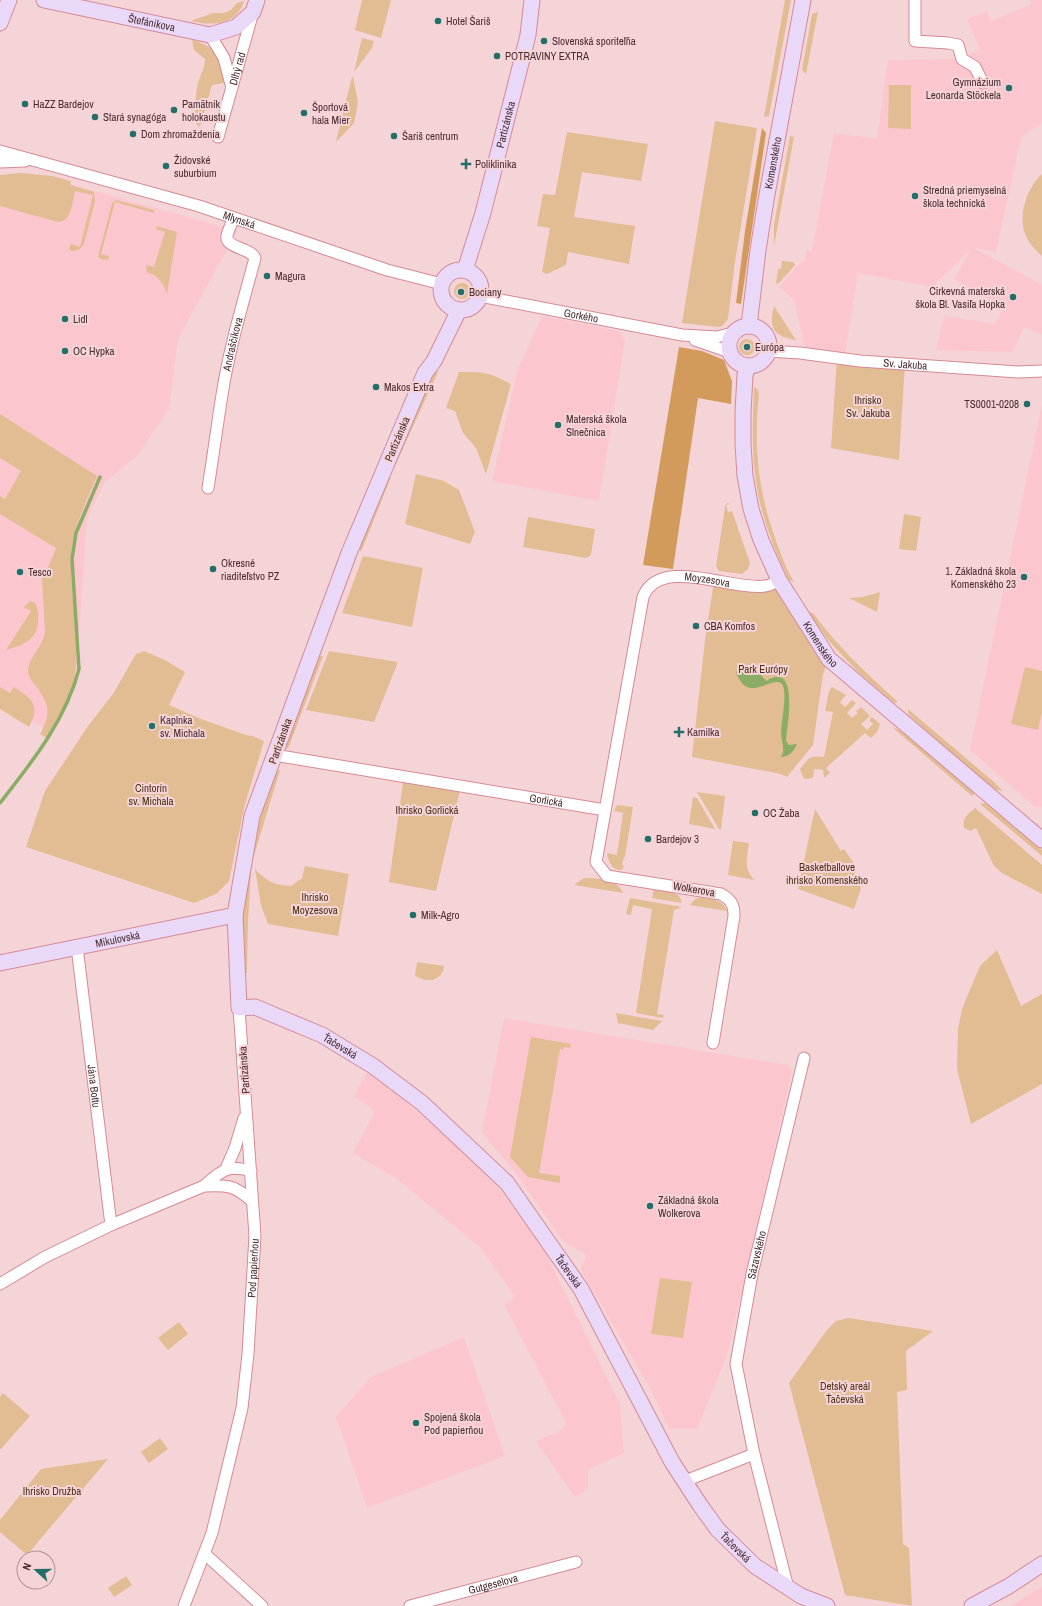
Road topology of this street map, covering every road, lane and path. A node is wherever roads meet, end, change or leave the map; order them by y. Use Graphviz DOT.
graph roads {
  1 [pos="10,0"];
  2 [pos="44,0"];
  3 [pos="532,0"];
  4 [pos="803,0"];
  5 [pos="915,0"];
  6 [pos="255,6"];
  7 [pos="0,23"];
  8 [pos="210,35"];
  9 [pos="983,83"];
  10 [pos="232,89"];
  11 [pos="218,137"];
  12 [pos="0,151"];
  13 [pos="35,161"];
  14 [pos="0,162"];
  15 [pos="233,218"];
  16 [pos="465,270"];
  17 [pos="442,284"];
  18 [pos="480,296"];
  19 [pos="459,310"];
  20 [pos="749,326"];
  21 [pos="733,333"];
  22 [pos="682,335"];
  23 [pos="768,351"];
  24 [pos="730,352"];
  25 [pos="748,366"];
  26 [pos="1042,371"];
  27 [pos="208,488"];
  28 [pos="779,580"];
  29 [pos="274,755"];
  30 [pos="605,810"];
  31 [pos="1042,840"];
  32 [pos="235,915"];
  33 [pos="77,947"];
  34 [pos="0,963"];
  35 [pos="239,1008"];
  36 [pos="713,1043"];
  37 [pos="804,1058"];
  38 [pos="247,1109"];
  39 [pos="226,1169"];
  40 [pos="250,1171"];
  41 [pos="204,1186"];
  42 [pos="252,1201"];
  43 [pos="110,1225"];
  44 [pos="1,1282"];
  45 [pos="754,1454"];
  46 [pos="685,1481"];
  47 [pos="205,1554"];
  48 [pos="576,1562"];
  49 [pos="1042,1564"];
  50 [pos="788,1588"];
  51 [pos="184,1606"];
  52 [pos="262,1606"];
  53 [pos="410,1606"];
  54 [pos="827,1606"];
  55 [pos="972,1606"];
  1 -- 7 [label="street"];
  2 -- 8 [label="street, Štefánikova"];
  3 -- 16 [label="street, Partizánska"];
  4 -- 20 [label="street, Komenského"];
  5 -- 9 [label="street"];
  6 -- 8 [label="street, Štefánikova"];
  6 -- 10 [label="street, Dlhý rad"];
  8 -- 10 [label="street"];
  10 -- 11 [label="street, Dlhý rad"];
  12 -- 13 [label="street, Mlynská"];
  13 -- 14 [label="street, Mlynská"];
  13 -- 15 [label="street, Mlynská"];
  15 -- 17 [label="street, Mlynská"];
  15 -- 27 [label="street, Andraščíkova"];
  16 -- 17 [label="street"];
  16 -- 18 [label="street"];
  17 -- 19 [label="street"];
  18 -- 19 [label="street"];
  18 -- 22 [label="street, Gorkého"];
  19 -- 29 [label="street, Partizánska"];
  20 -- 21 [label="street"];
  20 -- 23 [label="street"];
  21 -- 22 [label="street, Gorkého"];
  21 -- 24 [label="street"];
  22 -- 24 [label="street, Gorkého"];
  23 -- 25 [label="street"];
  23 -- 26 [label="street, Sv. Jakuba"];
  24 -- 25 [label="street"];
  25 -- 28 [label="street, Komenského"];
  28 -- 30 [label="street, Moyzesova"];
  28 -- 31 [label="street, Komenského"];
  29 -- 30 [label="street, Gorlická"];
  29 -- 32 [label="street, Partizánska"];
  30 -- 36 [label="street, Wolkerova"];
  32 -- 33 [label="street, Mikulovská"];
  32 -- 35 [label="street, Partizánska"];
  33 -- 34 [label="street, Mikulovská"];
  33 -- 43 [label="street, Jána Bottu"];
  35 -- 38 [label="street, Partizánska"];
  35 -- 46 [label="street, Ťačevská"];
  37 -- 45 [label="street, Sázavského"];
  38 -- 39 [label="street"];
  38 -- 40 [label="street, Partizánska"];
  39 -- 40 [label="street"];
  39 -- 41 [label="street"];
  40 -- 42 [label="street, Partizánska"];
  41 -- 42 [label="street"];
  41 -- 43 [label="street"];
  42 -- 47 [label="street, Pod papierňou"];
  43 -- 44 [label="street"];
  45 -- 46 [label="street"];
  45 -- 50 [label="street, Sázavského"];
  46 -- 50 [label="street, Ťačevská"];
  47 -- 51 [label="street, Pod papierňou"];
  47 -- 52 [label="street"];
  48 -- 53 [label="street, Gutgeselova"];
  49 -- 55 [label="street"];
  50 -- 54 [label="street, Ťačevská"];
}
